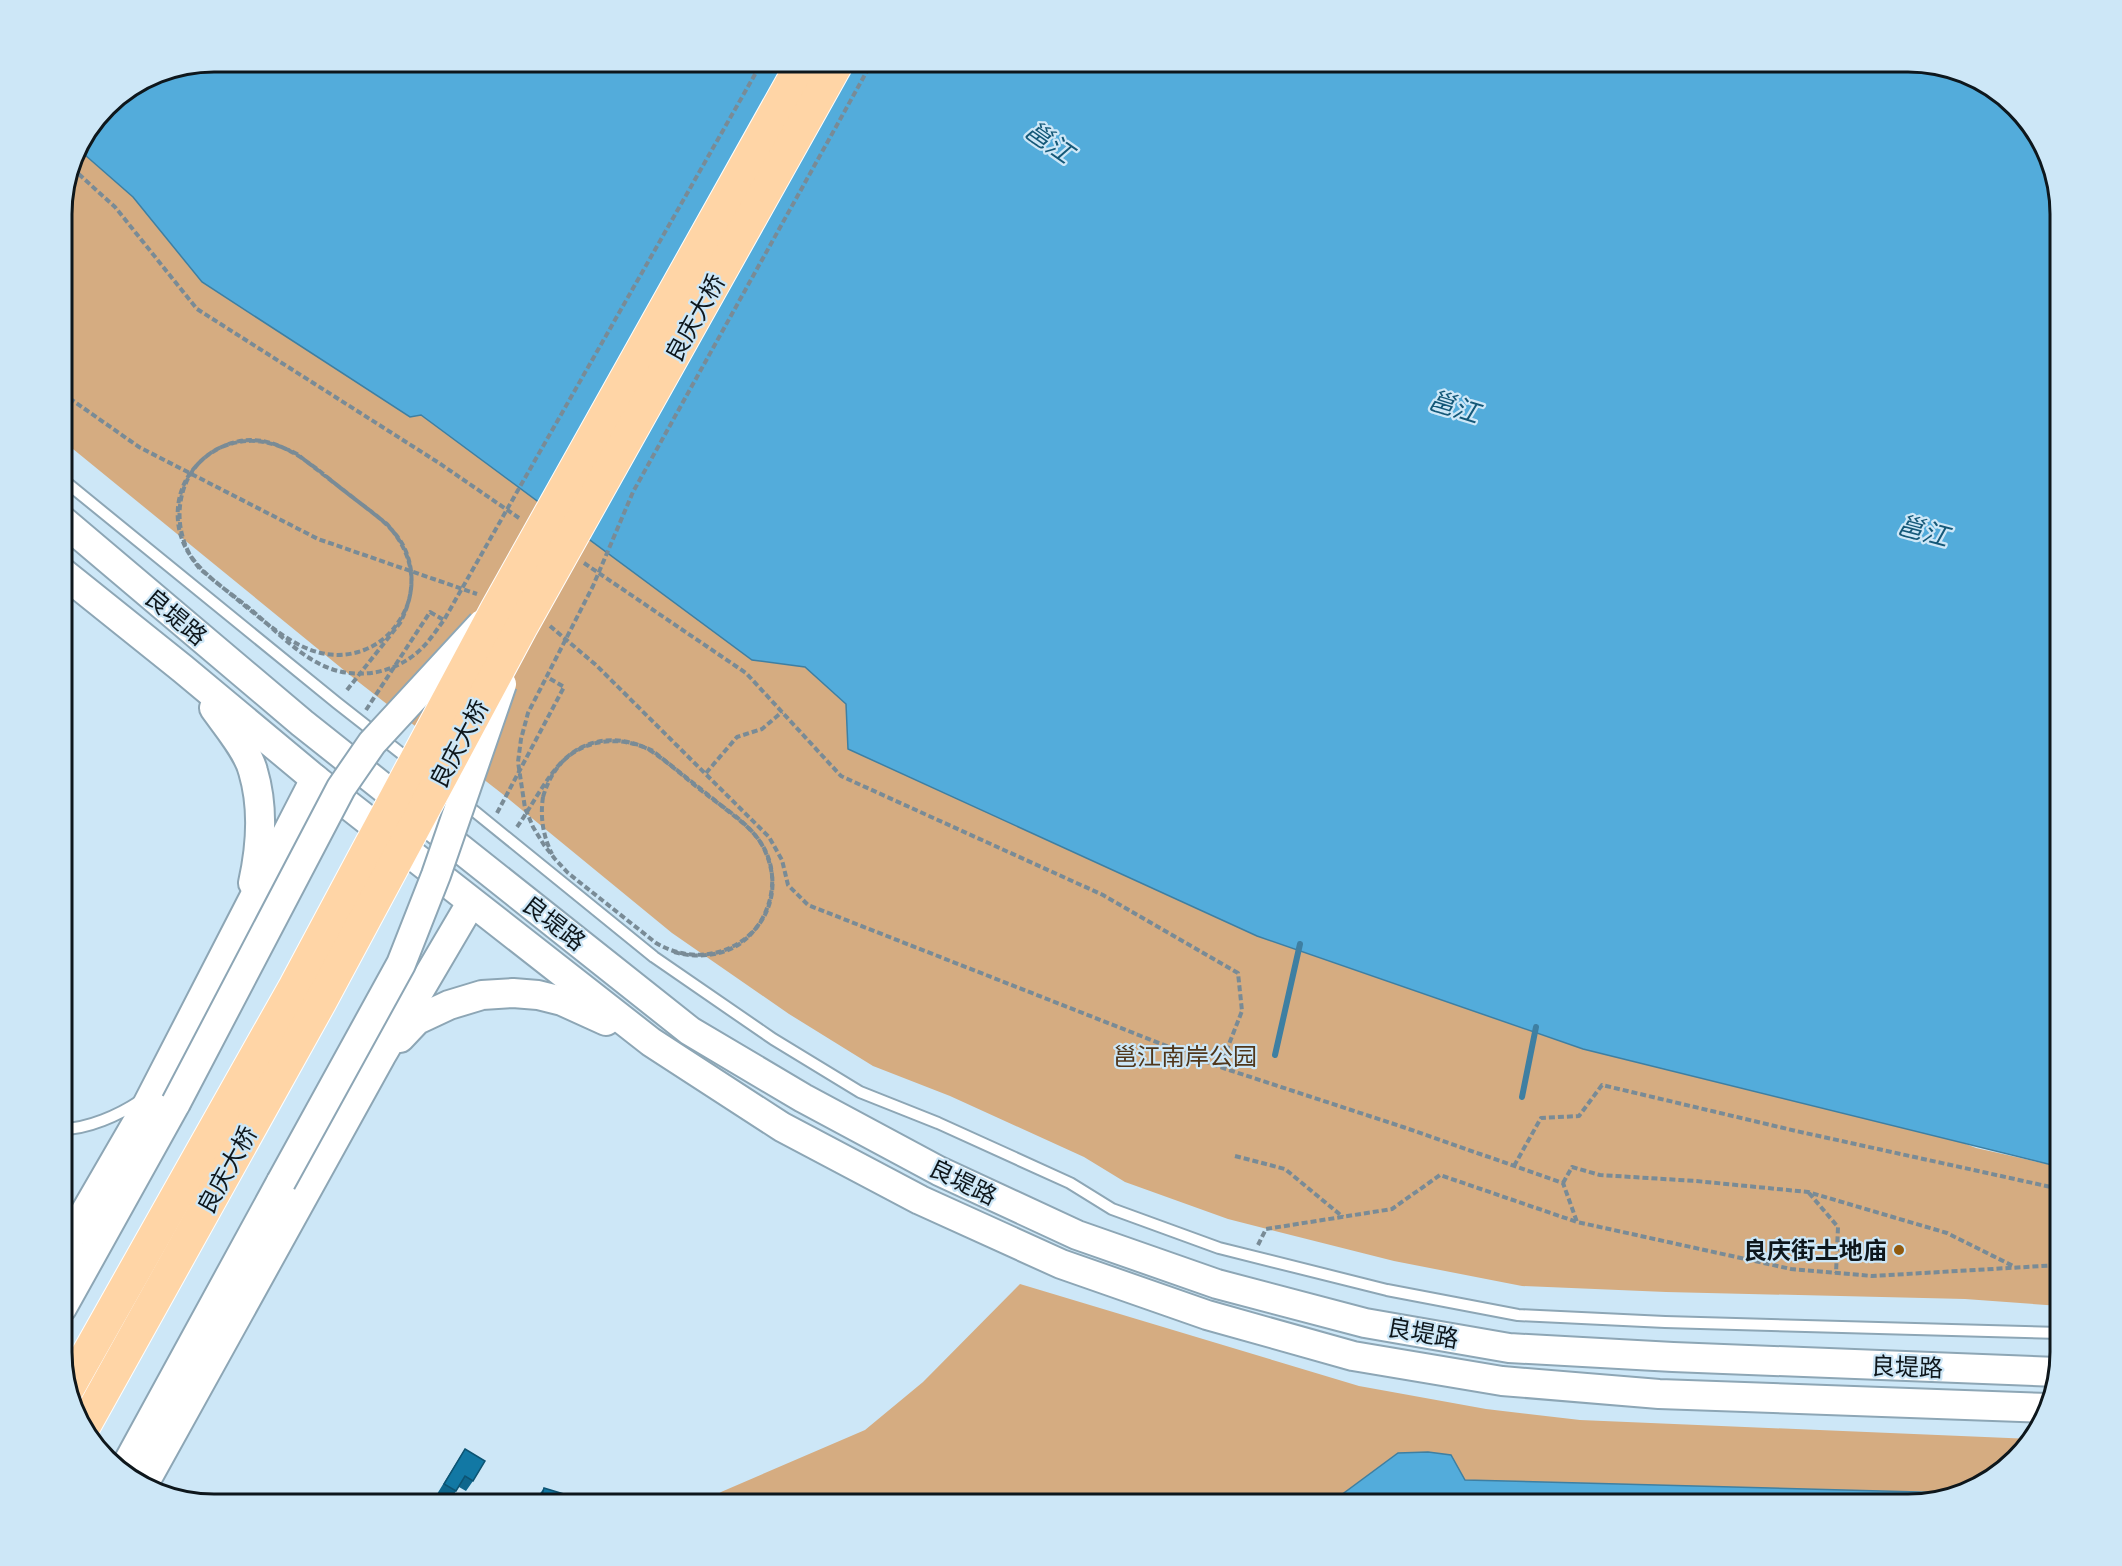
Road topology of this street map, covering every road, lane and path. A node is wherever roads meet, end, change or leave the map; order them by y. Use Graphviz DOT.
graph roads {
  1 [pos="756,72"];
  2 [pos="797,72"];
  3 [pos="833,72"];
  4 [pos="866,72"];
  5 [pos="78,174"];
  6 [pos="72,400"];
  7 [pos="72,487"];
  8 [pos="525,522"];
  9 [pos="72,528"];
  10 [pos="581,561"];
  11 [pos="72,581"];
  12 [pos="488,602"];
  13 [pos="444,620"];
  14 [pos="531,625"];
  15 [pos="183,669"];
  16 [pos="547,677"];
  17 [pos="347,690"];
  18 [pos="782,712"];
  19 [pos="359,721"];
  20 [pos="706,773"];
  21 [pos="315,779"];
  22 [pos="444,787"];
  23 [pos="453,795"];
  24 [pos="491,824"];
  25 [pos="516,829"];
  26 [pos="471,903"];
  27 [pos="245,918"];
  28 [pos="651,1042"];
  29 [pos="381,1056"];
  30 [pos="1220,1067"];
  31 [pos="164,1098"];
  32 [pos="72,1127"];
  33 [pos="1235,1156"];
  34 [pos="1514,1166"];
  35 [pos="1563,1183"];
  36 [pos="2050,1187"];
  37 [pos="1809,1192"];
  38 [pos="1343,1217"];
  39 [pos="1577,1222"];
  40 [pos="72,1237"];
  41 [pos="1253,1256"];
  42 [pos="2050,1265"];
  43 [pos="2016,1267"];
  44 [pos="1836,1273"];
  45 [pos="72,1287"];
  46 [pos="2050,1332"];
  47 [pos="1960,1369"];
  48 [pos="2049,1372"];
  49 [pos="75,1377"];
  50 [pos="1958,1404"];
  51 [pos="2038,1408"];
  52 [pos="89,1418"];
  53 [pos="127,1464"];
  54 [pos="147,1477"];
  1 -- 13 [label="path, bridge"];
  2 -- 12 [label="main road, 良庆大桥, bridge"];
  3 -- 14 [label="main road, 良庆大桥, bridge"];
  4 -- 16 [label="path, bridge"];
  5 -- 8 [label="path"];
  6 -- 12 [label="path"];
  7 -- 19 [label="lane"];
  9 -- 47 [label="main road, 良堤路"];
  10 -- 18 [label="path"];
  11 -- 15 [label="main road, 良堤路"];
  12 -- 31 [label="main road, bridge"];
  12 -- 49 [label="main road, 良庆大桥, bridge"];
  13 -- 17 [label="path, bridge"];
  13 -- 19 [label="path, bridge"];
  14 -- 20 [label="path"];
  14 -- 52 [label="main road, 良庆大桥, bridge"];
  14 -- 53 [label="main road, bridge"];
  15 -- 21 [label="main road, 良堤路"];
  15 -- 27 [label="main road"];
  16 -- 24 [label="path"];
  16 -- 25 [label="path, bridge"];
  18 -- 20 [label="path"];
  18 -- 30 [label="path"];
  19 -- 22 [label="lane"];
  20 -- 30 [label="path"];
  21 -- 26 [label="main road, 良堤路"];
  21 -- 27 [label="main road"];
  23 -- 24 [label="lane"];
  24 -- 41 [label="lane"];
  26 -- 28 [label="main road, 良堤路"];
  26 -- 29 [label="main road"];
  27 -- 31 [label="main road"];
  28 -- 29 [label="main road"];
  28 -- 50 [label="main road, 良堤路"];
  29 -- 54 [label="main road"];
  30 -- 34 [label="path"];
  31 -- 32 [label="lane"];
  31 -- 40 [label="main road"];
  31 -- 45 [label="main road"];
  33 -- 38 [label="path"];
  34 -- 35 [label="path"];
  34 -- 36 [label="path"];
  35 -- 37 [label="path"];
  35 -- 39 [label="path"];
  37 -- 43 [label="path"];
  37 -- 44 [label="path"];
  38 -- 39 [label="path"];
  38 -- 41 [label="path"];
  39 -- 44 [label="path"];
  41 -- 46 [label="lane"];
  42 -- 43 [label="path"];
  43 -- 44 [label="path"];
  47 -- 48 [label="main road, 良堤路"];
  47 -- 50 [label="main road"];
  50 -- 51 [label="main road, 良堤路"];
}
